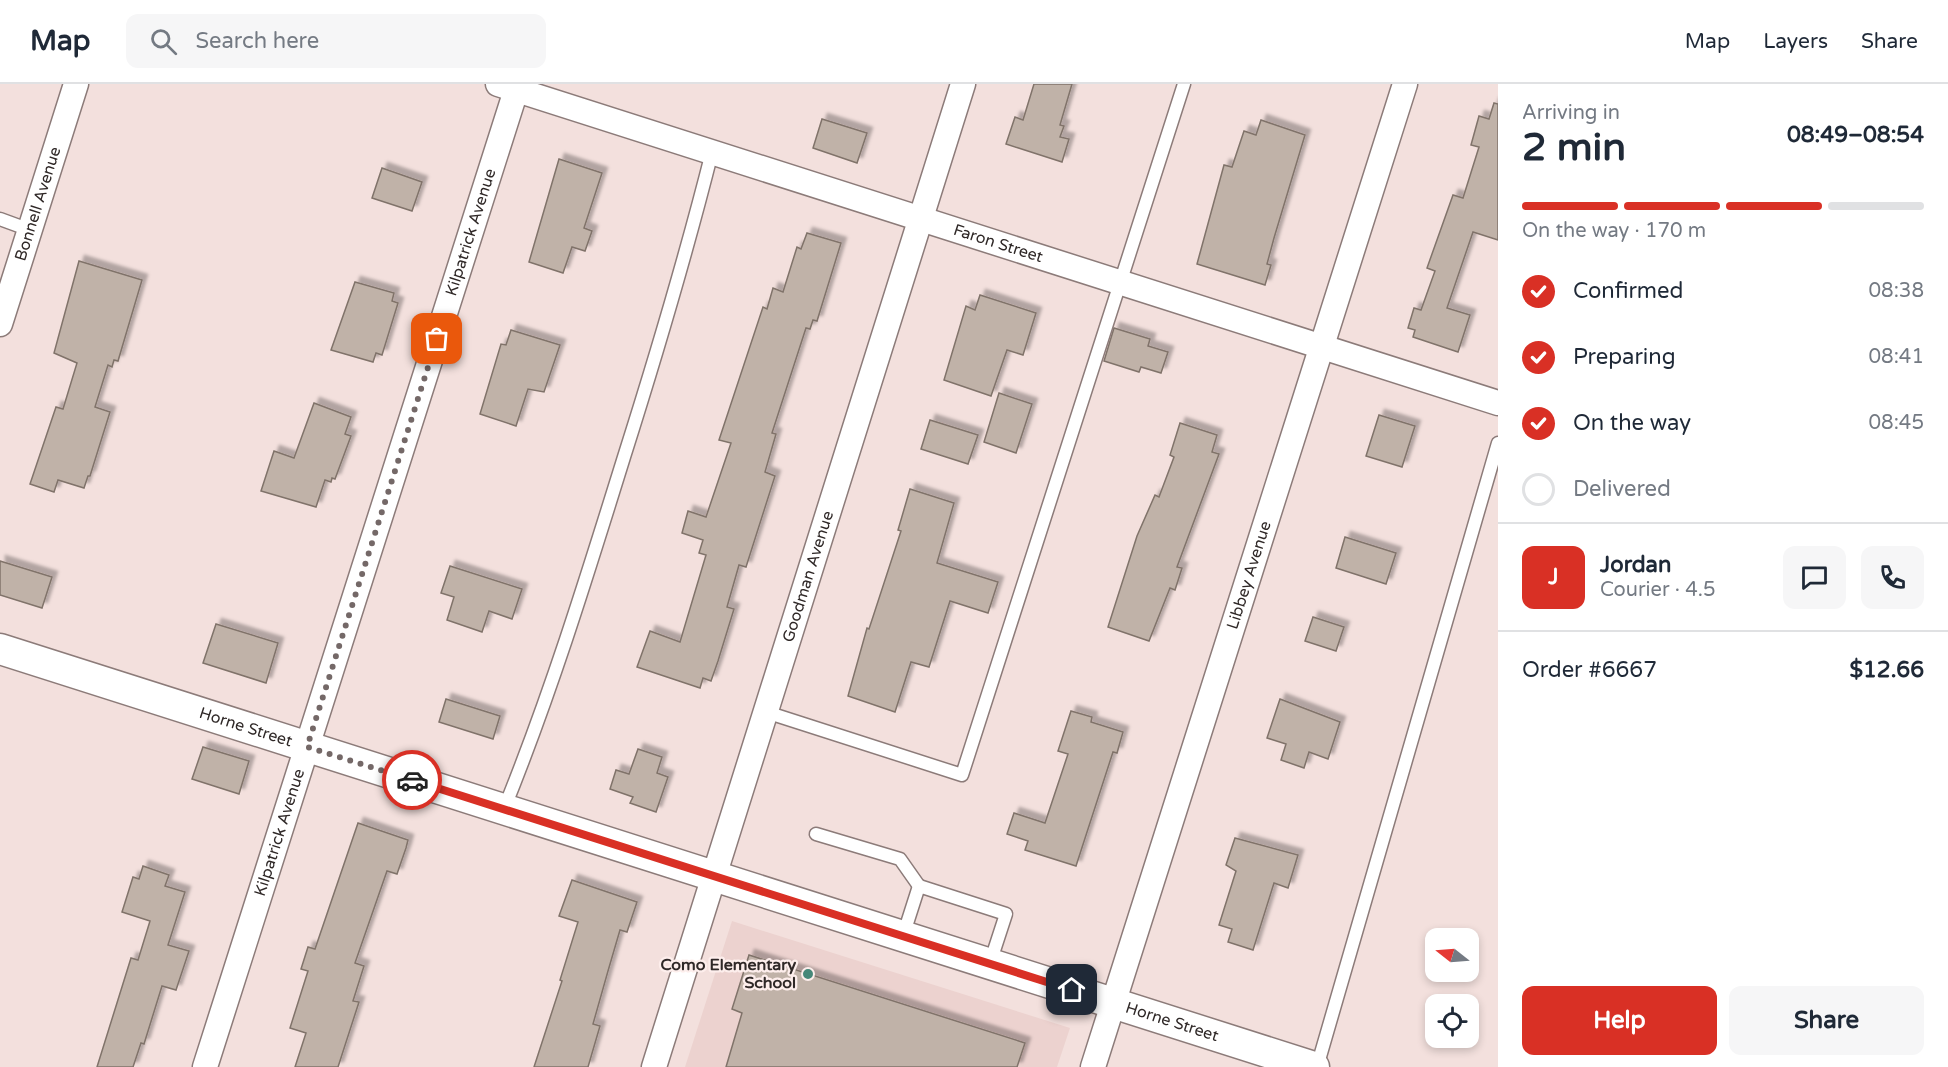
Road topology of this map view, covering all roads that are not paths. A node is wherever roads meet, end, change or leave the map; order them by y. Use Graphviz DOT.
graph roads {
  1 [pos="76,84"];
  2 [pos="963,84"];
  3 [pos="1184,84"];
  4 [pos="1405,84"];
  5 [pos="511,86"];
  6 [pos="712,152"];
  7 [pos="921,218"];
  8 [pos="0,219"];
  9 [pos="30,230"];
  10 [pos="1121,283"];
  11 [pos="0,324"];
  12 [pos="1322,346"];
  13 [pos="1498,403"];
  14 [pos="1498,443"];
  15 [pos="0,649"];
  16 [pos="766,712"];
  17 [pos="307,747"];
  18 [pos="504,810"];
  19 [pos="816,834"];
  20 [pos="714,876"];
  21 [pos="919,886"];
  22 [pos="903,936"];
  23 [pos="990,964"];
  24 [pos="1113,1003"];
  25 [pos="205,1067"];
  26 [pos="654,1067"];
  27 [pos="1093,1067"];
  28 [pos="1314,1067"];
  1 -- 9 [label="street, Bonnell Avenue"];
  2 -- 7 [label="street, Goodman Avenue"];
  3 -- 10 [label="lane"];
  4 -- 12 [label="street, Libbey Avenue"];
  5 -- 6 [label="street, Faron Street"];
  5 -- 17 [label="street, Kilpatrick Avenue"];
  6 -- 7 [label="street, Faron Street"];
  6 -- 18 [label="lane"];
  7 -- 10 [label="street, Faron Street"];
  7 -- 16 [label="street, Goodman Avenue"];
  8 -- 9 [label="lane"];
  9 -- 11 [label="street, Bonnell Avenue"];
  10 -- 12 [label="street, Faron Street"];
  10 -- 16 [label="lane"];
  12 -- 13 [label="street, Faron Street"];
  12 -- 24 [label="street, Libbey Avenue"];
  14 -- 28 [label="lane"];
  15 -- 17 [label="street, Horne Street"];
  16 -- 20 [label="street, Goodman Avenue"];
  17 -- 18 [label="street, Horne Street"];
  17 -- 25 [label="street, Kilpatrick Avenue"];
  18 -- 20 [label="street, Horne Street"];
  19 -- 21 [label="lane"];
  20 -- 22 [label="street, Horne Street"];
  20 -- 26 [label="street, Goodman Avenue"];
  21 -- 22 [label="lane"];
  21 -- 23 [label="lane"];
  22 -- 23 [label="street, Horne Street"];
  23 -- 24 [label="street, Horne Street"];
  24 -- 27 [label="street, Libbey Avenue"];
  24 -- 28 [label="street, Horne Street"];
}
